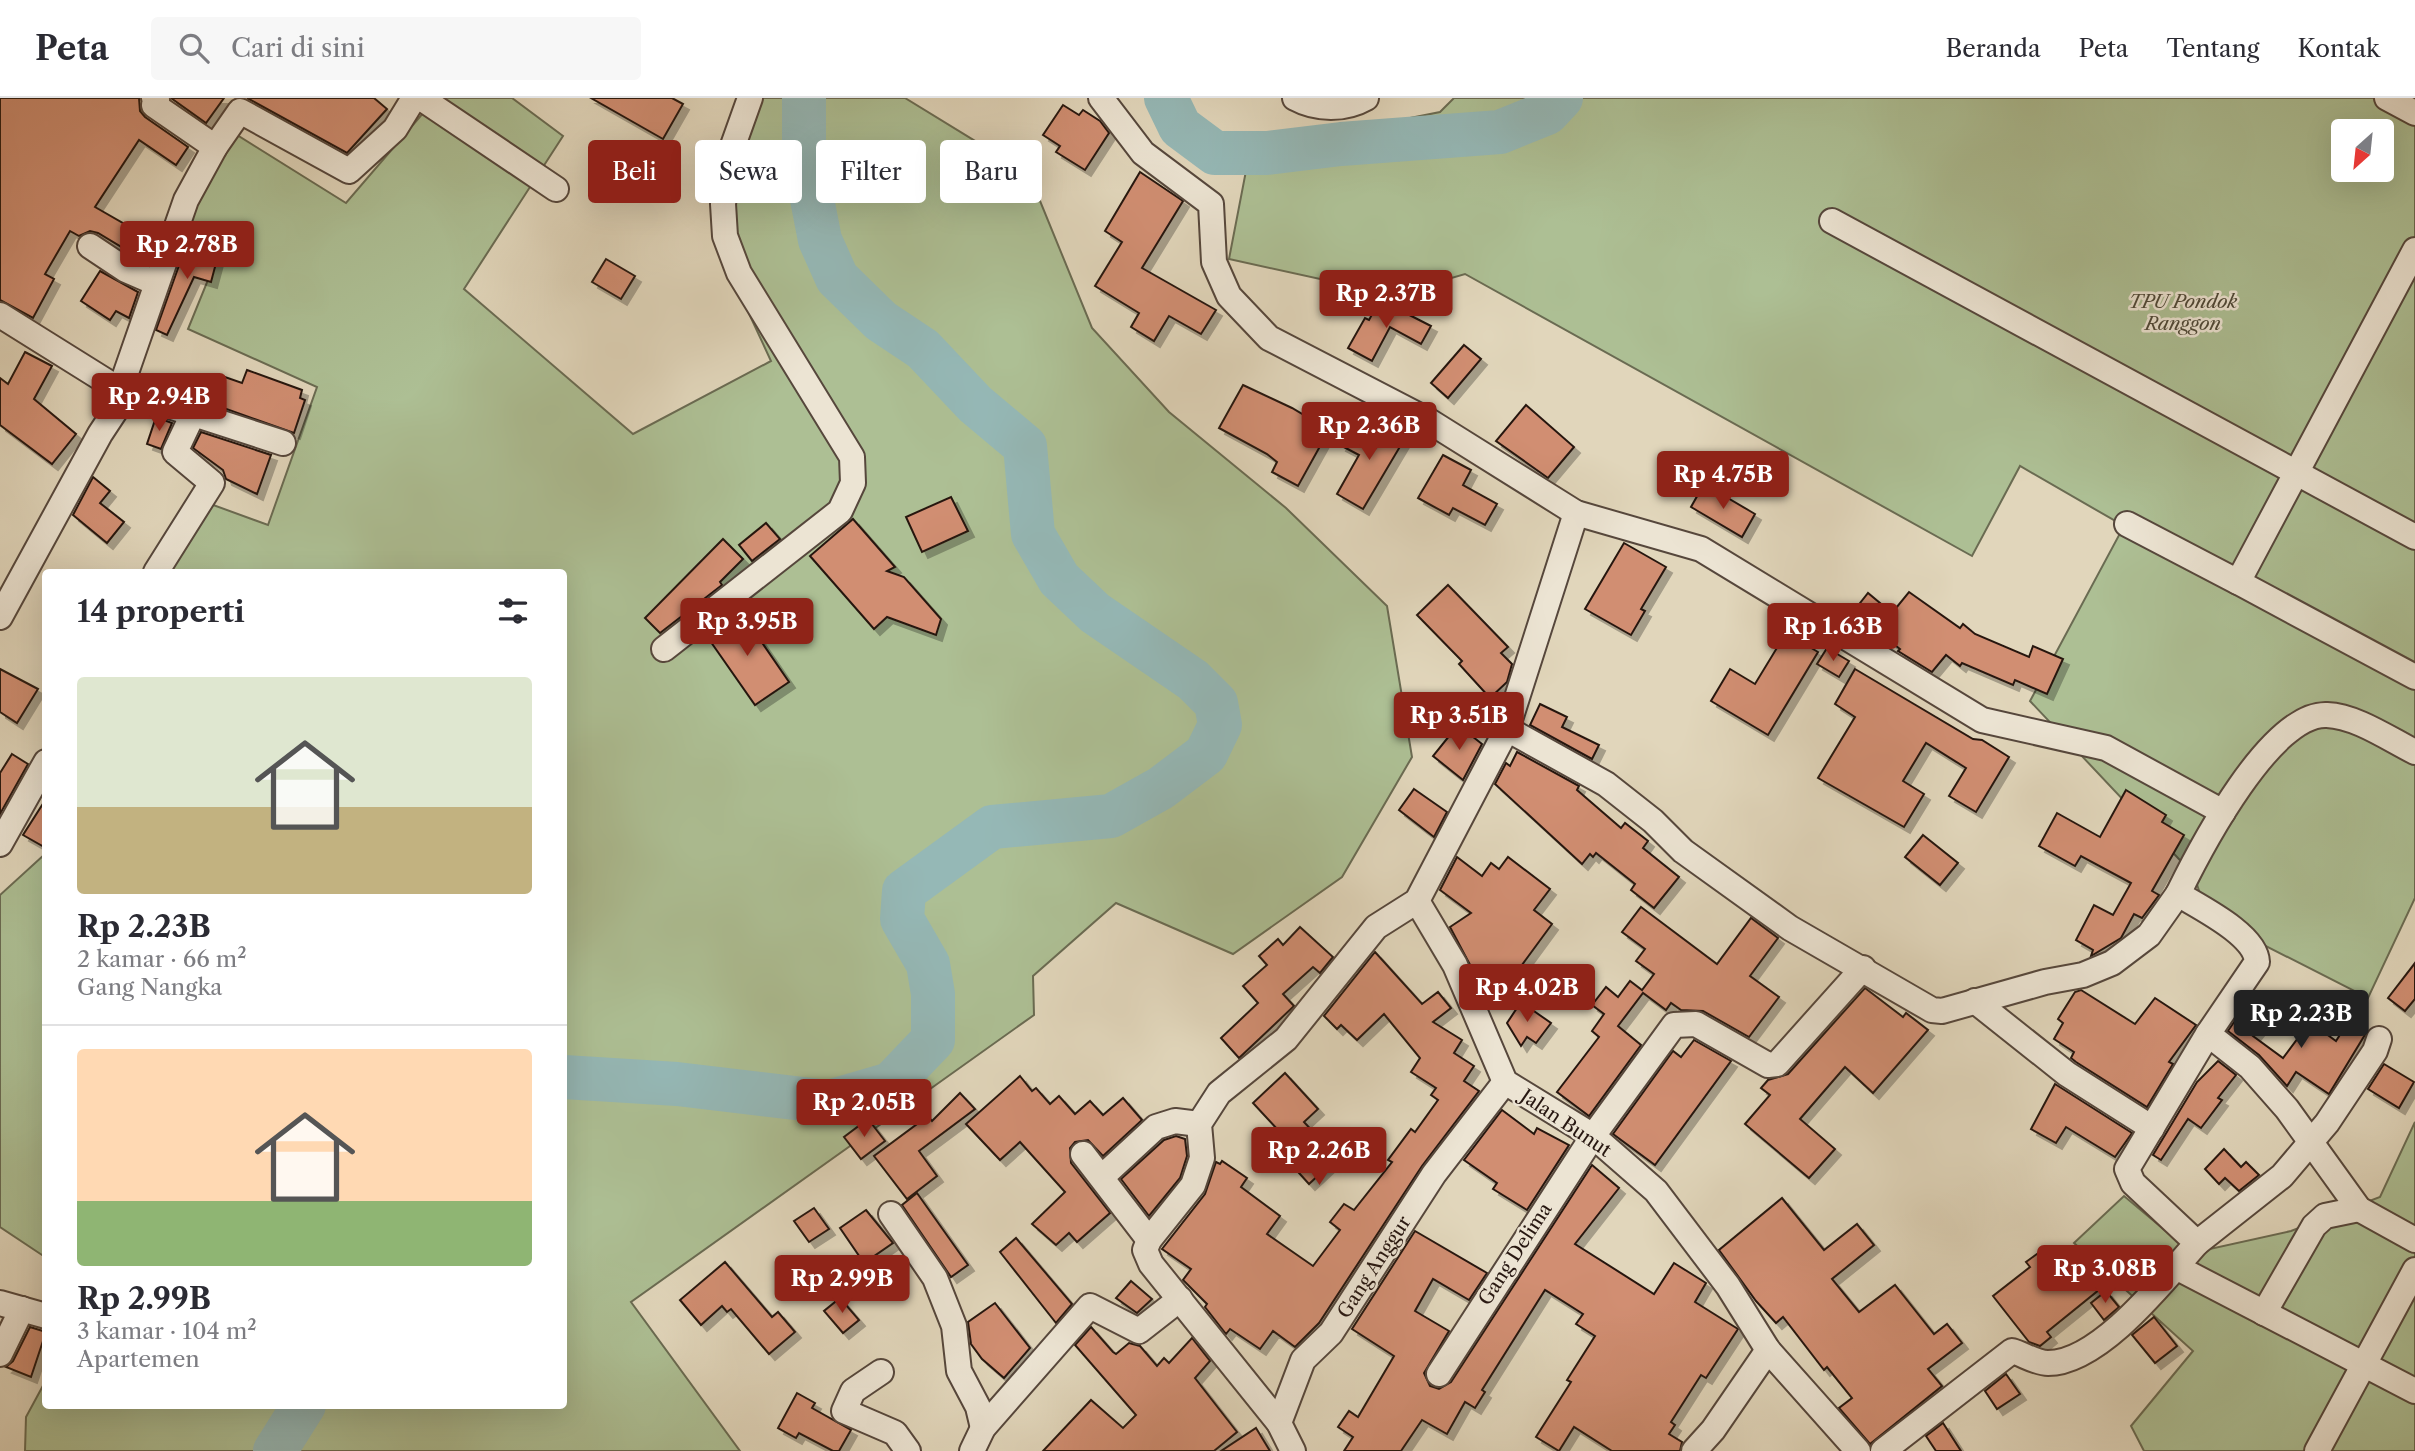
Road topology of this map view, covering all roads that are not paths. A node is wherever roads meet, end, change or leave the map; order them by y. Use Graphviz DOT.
graph roads {
  1 [pos="154,98"];
  2 [pos="414,98"];
  3 [pos="421,98"];
  4 [pos="750,98"];
  5 [pos="1101,98"];
  6 [pos="1295,98"];
  7 [pos="1366,98"];
  8 [pos="2387,98"];
  9 [pos="2415,113"];
  10 [pos="215,147"];
  11 [pos="556,189"];
  12 [pos="1832,221"];
  13 [pos="90,246"];
  14 [pos="2415,250"];
  15 [pos="156,283"];
  16 [pos="3,323"];
  17 [pos="123,391"];
  18 [pos="193,414"];
  19 [pos="283,443"];
  20 [pos="2298,474"];
  21 [pos="1576,513"];
  22 [pos="2127,524"];
  23 [pos="2415,537"];
  24 [pos="158,569"];
  25 [pos="2238,582"];
  26 [pos="0,617"];
  27 [pos="664,649"];
  28 [pos="2415,677"];
  29 [pos="1507,729"];
  30 [pos="2415,752"];
  31 [pos="42,769"];
  32 [pos="2223,812"];
  33 [pos="0,844"];
  34 [pos="2178,894"];
  35 [pos="1416,901"];
  36 [pos="1863,968"];
  37 [pos="1975,1001"];
  38 [pos="2208,1034"];
  39 [pos="2379,1039"];
  40 [pos="1505,1082"];
  41 [pos="1199,1124"];
  42 [pos="2152,1128"];
  43 [pos="1593,1136"];
  44 [pos="2310,1144"];
  45 [pos="1083,1154"];
  46 [pos="1103,1176"];
  47 [pos="2359,1209"];
  48 [pos="891,1214"];
  49 [pos="1149,1240"];
  50 [pos="2415,1240"];
  51 [pos="2197,1243"];
  52 [pos="2176,1267"];
  53 [pos="2415,1270"];
  54 [pos="1181,1298"];
  55 [pos="23,1309"];
  56 [pos="2264,1313"];
  57 [pos="1768,1350"];
  58 [pos="0,1353"];
  59 [pos="2362,1365"];
  60 [pos="881,1372"];
  61 [pos="1439,1374"];
  62 [pos="2415,1391"];
  63 [pos="1279,1423"];
  64 [pos="983,1428"];
  65 [pos="908,1451"];
  66 [pos="972,1451"];
  67 [pos="1293,1451"];
  68 [pos="1693,1451"];
  69 [pos="1858,1451"];
  70 [pos="1883,1451"];
  71 [pos="2317,1451"];
  1 -- 10 [label="street"];
  2 -- 10 [label="street"];
  3 -- 11 [label="street"];
  4 -- 27 [label="street"];
  5 -- 21 [label="street"];
  6 -- 7 [label="street"];
  8 -- 9 [label="street"];
  10 -- 15 [label="street"];
  12 -- 20 [label="street"];
  13 -- 15 [label="street"];
  14 -- 20 [label="street"];
  15 -- 17 [label="street"];
  16 -- 17 [label="street"];
  17 -- 18 [label="street"];
  17 -- 26 [label="street"];
  18 -- 19 [label="street"];
  18 -- 24 [label="street"];
  20 -- 23 [label="street"];
  20 -- 25 [label="street"];
  21 -- 29 [label="street"];
  21 -- 32 [label="street"];
  22 -- 25 [label="street"];
  25 -- 28 [label="street"];
  29 -- 35 [label="street"];
  29 -- 36 [label="street"];
  30 -- 32 [label="street"];
  31 -- 33 [label="street"];
  32 -- 34 [label="street"];
  34 -- 37 [label="street"];
  34 -- 38 [label="street"];
  35 -- 40 [label="street, Jalan Bunut"];
  35 -- 41 [label="street"];
  36 -- 37 [label="street"];
  36 -- 43 [label="street, Gang Delima"];
  37 -- 42 [label="street"];
  38 -- 42 [label="street"];
  38 -- 44 [label="street"];
  39 -- 44 [label="street"];
  40 -- 43 [label="street, Jalan Bunut"];
  40 -- 63 [label="street, Gang Anggur"];
  41 -- 46 [label="street"];
  41 -- 49 [label="street"];
  42 -- 51 [label="street"];
  43 -- 57 [label="street, Jalan Bunut"];
  43 -- 61 [label="street, Gang Delima"];
  44 -- 47 [label="street"];
  44 -- 51 [label="street"];
  45 -- 46 [label="street"];
  46 -- 49 [label="street"];
  47 -- 50 [label="street"];
  47 -- 56 [label="street"];
  48 -- 64 [label="street"];
  49 -- 54 [label="street"];
  51 -- 52 [label="street"];
  52 -- 56 [label="street"];
  52 -- 70 [label="street"];
  53 -- 59 [label="street"];
  54 -- 63 [label="street"];
  54 -- 64 [label="street"];
  55 -- 58 [label="street"];
  56 -- 59 [label="street"];
  57 -- 68 [label="street"];
  57 -- 69 [label="street, Jalan Bunut"];
  59 -- 62 [label="street"];
  59 -- 71 [label="street"];
  60 -- 65 [label="street"];
  63 -- 67 [label="street"];
  64 -- 66 [label="street"];
}
